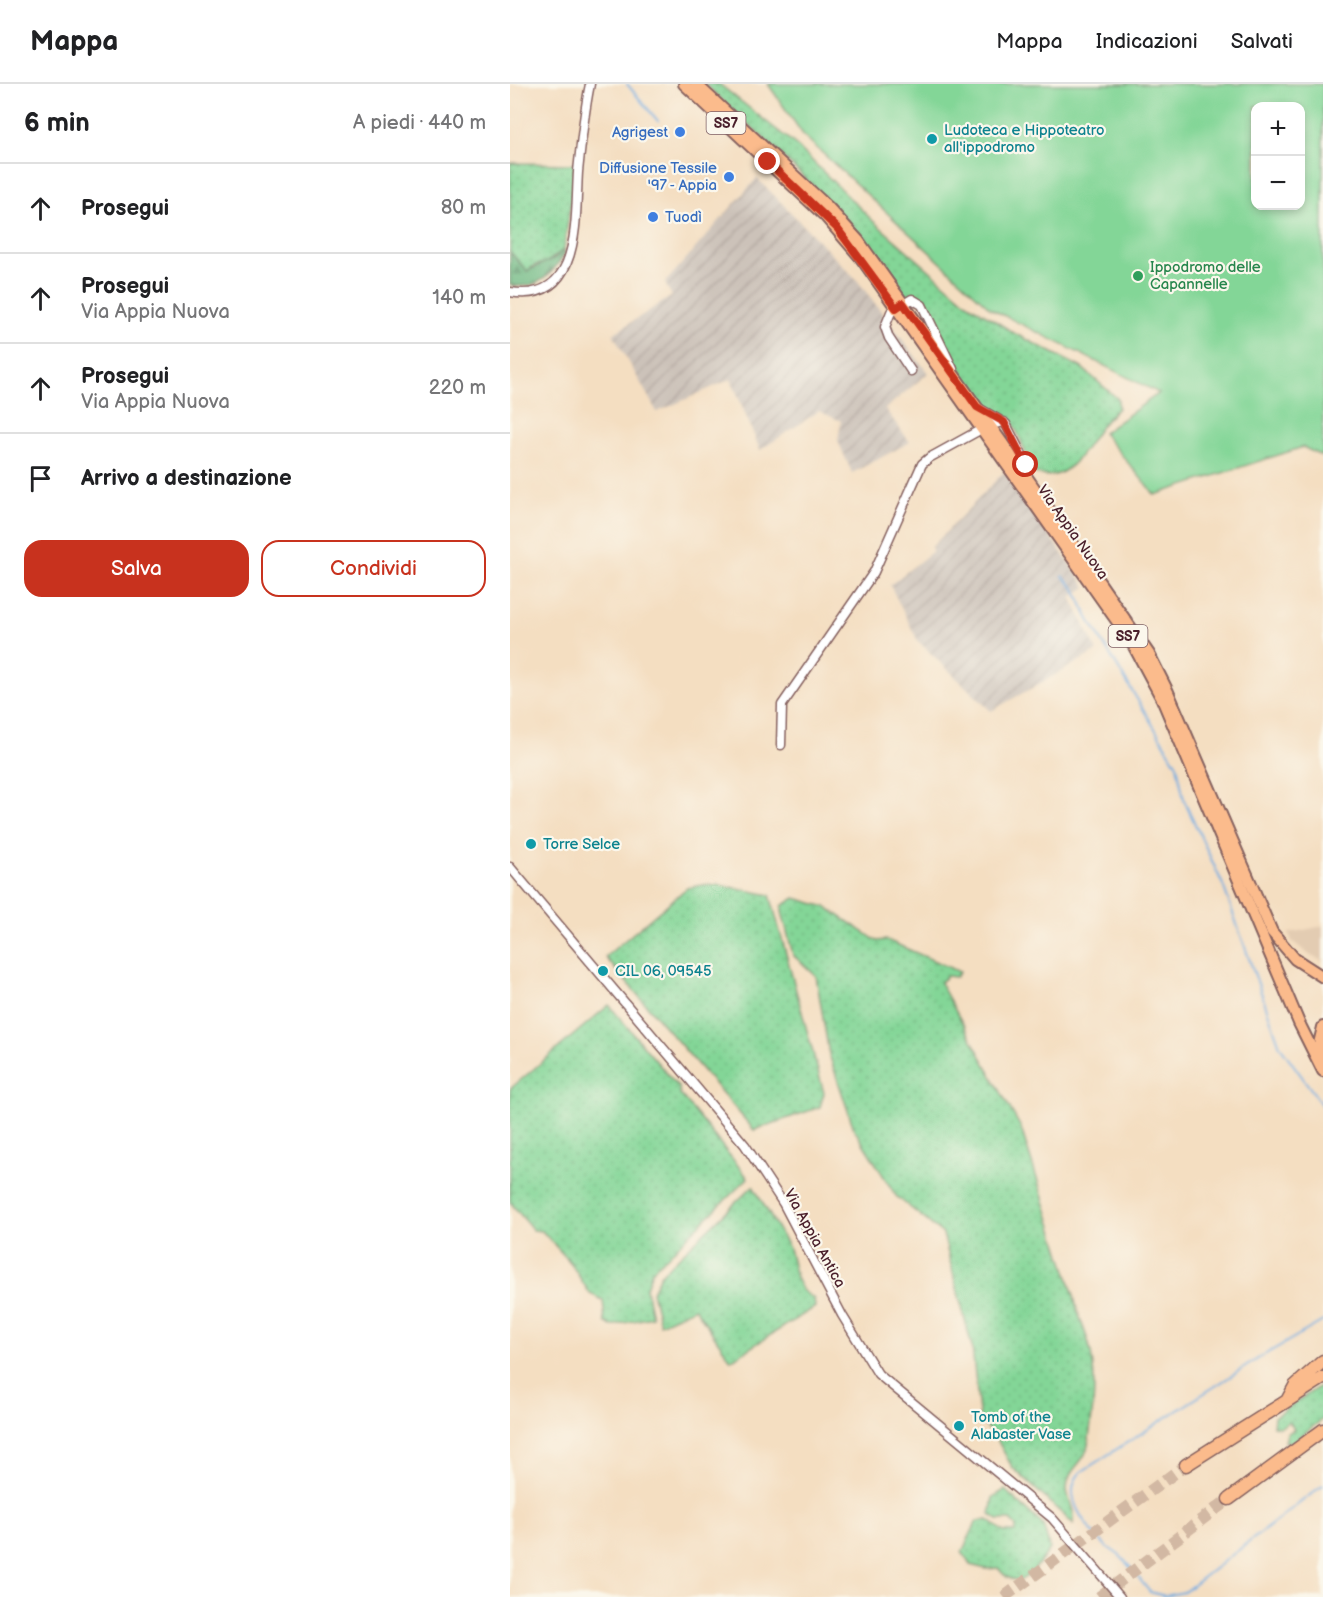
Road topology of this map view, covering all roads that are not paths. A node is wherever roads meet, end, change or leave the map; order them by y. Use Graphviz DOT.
graph roads {
  1 [pos="590,84"];
  2 [pos="684,84"];
  3 [pos="696,84"];
  4 [pos="510,292"];
  5 [pos="900,305"];
  6 [pos="911,370"];
  7 [pos="977,407"];
  8 [pos="1004,422"];
  9 [pos="986,427"];
  10 [pos="1028,479"];
  11 [pos="781,745"];
  12 [pos="510,867"];
  13 [pos="1323,977"];
  14 [pos="1323,1027"];
  15 [pos="1323,1066"];
  16 [pos="1323,1071"];
  17 [pos="1323,1361"];
  18 [pos="1323,1378"];
  19 [pos="1287,1400"];
  20 [pos="1322,1432"];
  21 [pos="1186,1465"];
  22 [pos="1229,1499"];
  23 [pos="1120,1597"];
  1 -- 4 [label="street"];
  2 -- 5 [label="main road, Via Appia Nuova / SS7"];
  3 -- 5 [label="main road, Via Appia Nuova / SS7"];
  5 -- 6 [label="street"];
  5 -- 7 [label="main road, Via Appia Nuova / SS7"];
  5 -- 9 [label="main road, Via Appia Nuova / SS7"];
  7 -- 8 [label="street"];
  7 -- 9 [label="main road, Via Appia Nuova / SS7"];
  8 -- 9 [label="street"];
  8 -- 10 [label="street"];
  9 -- 10 [label="main road, Via Appia Nuova / SS7"];
  9 -- 11 [label="street"];
  9 -- 16 [label="main road, Via Appia Nuova / SS7"];
  10 -- 13 [label="main road, Via Appia Nuova / SS7"];
  12 -- 23 [label="street, Via Appia Antica"];
  14 -- 15 [label="main road"];
  17 -- 19 [label="highway"];
  18 -- 19 [label="highway"];
  19 -- 21 [label="highway"];
  20 -- 22 [label="highway"];
}
